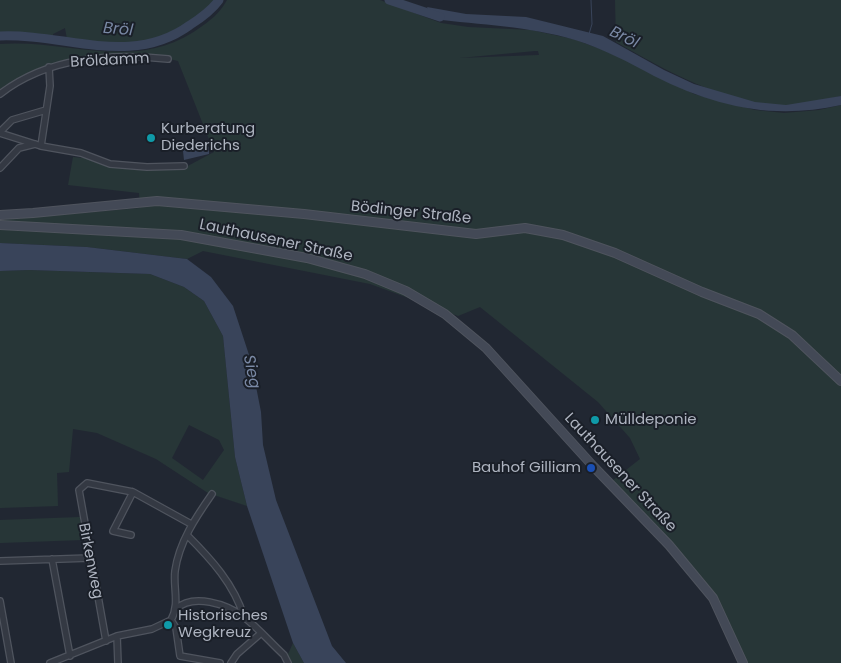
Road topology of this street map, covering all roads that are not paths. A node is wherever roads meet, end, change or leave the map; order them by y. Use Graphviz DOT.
graph roads {
  1 [pos="168,59"];
  2 [pos="49,67"];
  3 [pos="0,94"];
  4 [pos="46,110"];
  5 [pos="0,132"];
  6 [pos="38,145"];
  7 [pos="184,166"];
  8 [pos="0,168"];
  9 [pos="0,214"];
  10 [pos="0,225"];
  11 [pos="841,381"];
  12 [pos="133,492"];
  13 [pos="212,494"];
  14 [pos="191,524"];
  15 [pos="132,535"];
  16 [pos="187,535"];
  17 [pos="90,558"];
  18 [pos="52,559"];
  19 [pos="0,561"];
  20 [pos="0,601"];
  21 [pos="176,610"];
  22 [pos="244,617"];
  23 [pos="171,620"];
  24 [pos="260,634"];
  25 [pos="117,636"];
  26 [pos="106,641"];
  27 [pos="70,656"];
  28 [pos="11,663"];
  29 [pos="50,663"];
  30 [pos="118,663"];
  31 [pos="220,663"];
  32 [pos="231,663"];
  33 [pos="288,663"];
  34 [pos="743,663"];
  1 -- 2 [label="street, Bröldamm"];
  2 -- 3 [label="street, Bröldamm"];
  2 -- 4 [label="street"];
  4 -- 5 [label="street"];
  4 -- 6 [label="street"];
  5 -- 6 [label="street"];
  6 -- 7 [label="street"];
  6 -- 8 [label="street"];
  9 -- 11 [label="street, Bödinger Straße"];
  10 -- 34 [label="street, Lauthausener Straße"];
  12 -- 14 [label="street"];
  12 -- 15 [label="street"];
  12 -- 17 [label="street, Birkenweg"];
  13 -- 14 [label="street"];
  14 -- 16 [label="street"];
  16 -- 21 [label="street"];
  16 -- 22 [label="street"];
  17 -- 18 [label="street"];
  17 -- 26 [label="street, Birkenweg"];
  18 -- 19 [label="street"];
  18 -- 27 [label="street"];
  20 -- 28 [label="street"];
  21 -- 22 [label="street"];
  21 -- 23 [label="street"];
  22 -- 24 [label="street"];
  23 -- 25 [label="street"];
  23 -- 31 [label="street"];
  24 -- 32 [label="street"];
  24 -- 33 [label="street"];
  25 -- 26 [label="street"];
  25 -- 30 [label="street"];
  26 -- 27 [label="street"];
  27 -- 29 [label="street"];
}
